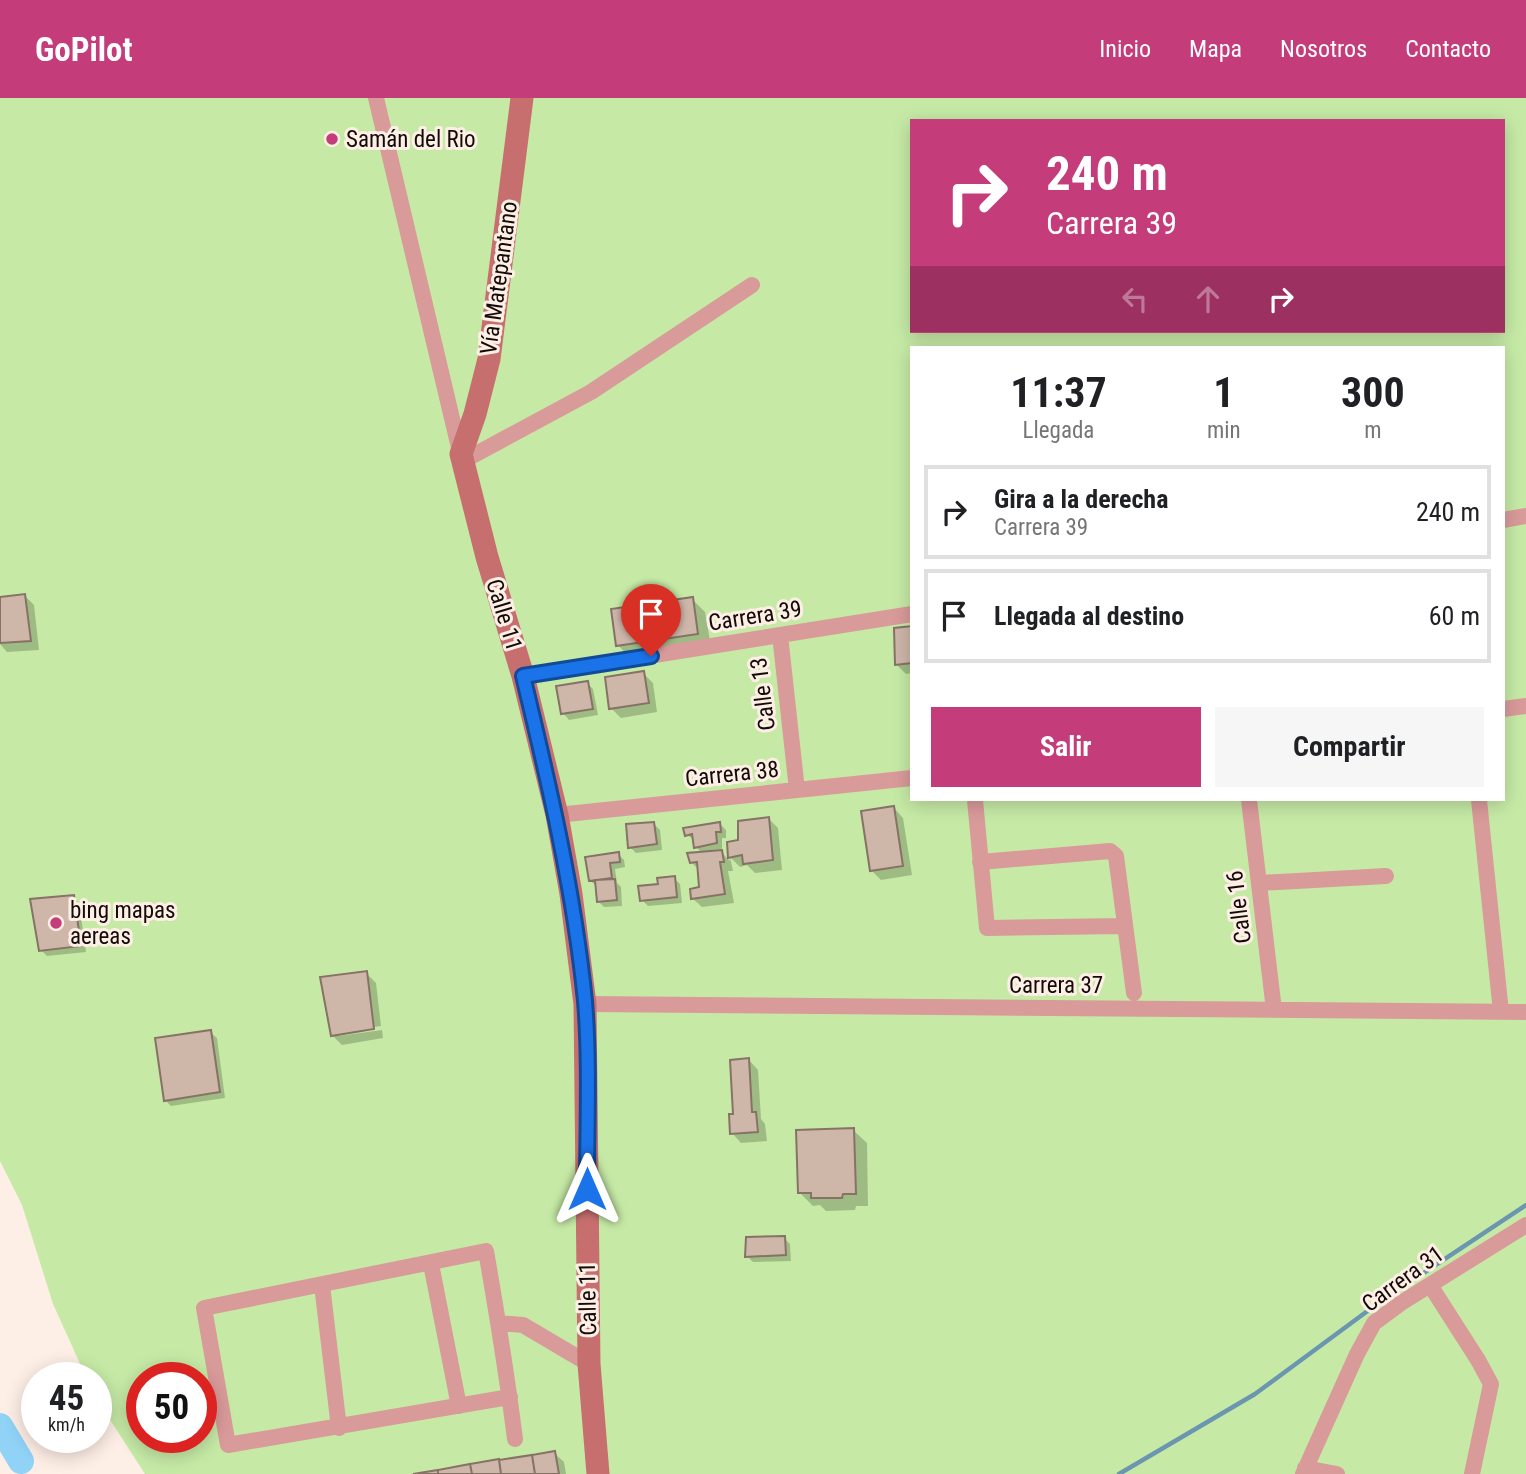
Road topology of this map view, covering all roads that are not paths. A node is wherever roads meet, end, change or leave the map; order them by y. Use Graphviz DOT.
graph roads {
  1 [pos="376,98"];
  2 [pos="522,98"];
  3 [pos="752,285"];
  4 [pos="462,458"];
  5 [pos="1526,516"];
  6 [pos="1505,520"];
  7 [pos="910,614"];
  8 [pos="779,635"];
  9 [pos="523,676"];
  10 [pos="1526,706"];
  11 [pos="1505,709"];
  12 [pos="910,778"];
  13 [pos="797,790"];
  14 [pos="975,801"];
  15 [pos="1250,801"];
  16 [pos="1479,801"];
  17 [pos="557,815"];
  18 [pos="980,862"];
  19 [pos="1386,876"];
  20 [pos="1259,883"];
  21 [pos="1123,926"];
  22 [pos="1134,993"];
  23 [pos="585,1004"];
  24 [pos="1274,1010"];
  25 [pos="1501,1012"];
  26 [pos="1526,1012"];
  27 [pos="1526,1225"];
  28 [pos="431,1264"];
  29 [pos="323,1285"];
  30 [pos="1430,1285"];
  31 [pos="499,1323"];
  32 [pos="589,1364"];
  33 [pos="510,1397"];
  34 [pos="459,1406"];
  35 [pos="340,1428"];
  36 [pos="515,1439"];
  37 [pos="1304,1471"];
  38 [pos="598,1474"];
  39 [pos="1337,1474"];
  40 [pos="1472,1474"];
  1 -- 4 [label="street, Calle 11"];
  2 -- 4 [label="main road, Vía Matepantano"];
  3 -- 4 [label="street"];
  4 -- 9 [label="main road, Calle 11"];
  5 -- 6 [label="street"];
  7 -- 8 [label="street, Carrera 39"];
  8 -- 9 [label="street, Carrera 39"];
  8 -- 13 [label="street, Calle 13"];
  9 -- 17 [label="main road, Calle 11"];
  10 -- 11 [label="street"];
  12 -- 13 [label="street, Carrera 38"];
  13 -- 17 [label="street, Carrera 38"];
  14 -- 18 [label="street"];
  15 -- 20 [label="street, Calle 16"];
  16 -- 25 [label="street"];
  17 -- 23 [label="main road, Calle 11"];
  18 -- 21 [label="street"];
  18 -- 21 [label="street"];
  19 -- 20 [label="street"];
  20 -- 24 [label="street, Calle 16"];
  21 -- 22 [label="street"];
  23 -- 24 [label="street, Carrera 37"];
  23 -- 32 [label="main road, Calle 11"];
  24 -- 25 [label="street, Carrera 37"];
  25 -- 26 [label="street, Carrera 37"];
  27 -- 30 [label="street, Carrera 31"];
  28 -- 29 [label="street"];
  28 -- 31 [label="street"];
  28 -- 34 [label="street"];
  29 -- 35 [label="street"];
  29 -- 35 [label="street"];
  30 -- 37 [label="street, Carrera 31"];
  30 -- 40 [label="street"];
  31 -- 32 [label="street"];
  31 -- 33 [label="street"];
  32 -- 38 [label="main road, Calle 11"];
  33 -- 34 [label="street"];
  33 -- 36 [label="street"];
  34 -- 35 [label="street"];
  37 -- 39 [label="street"];
}
